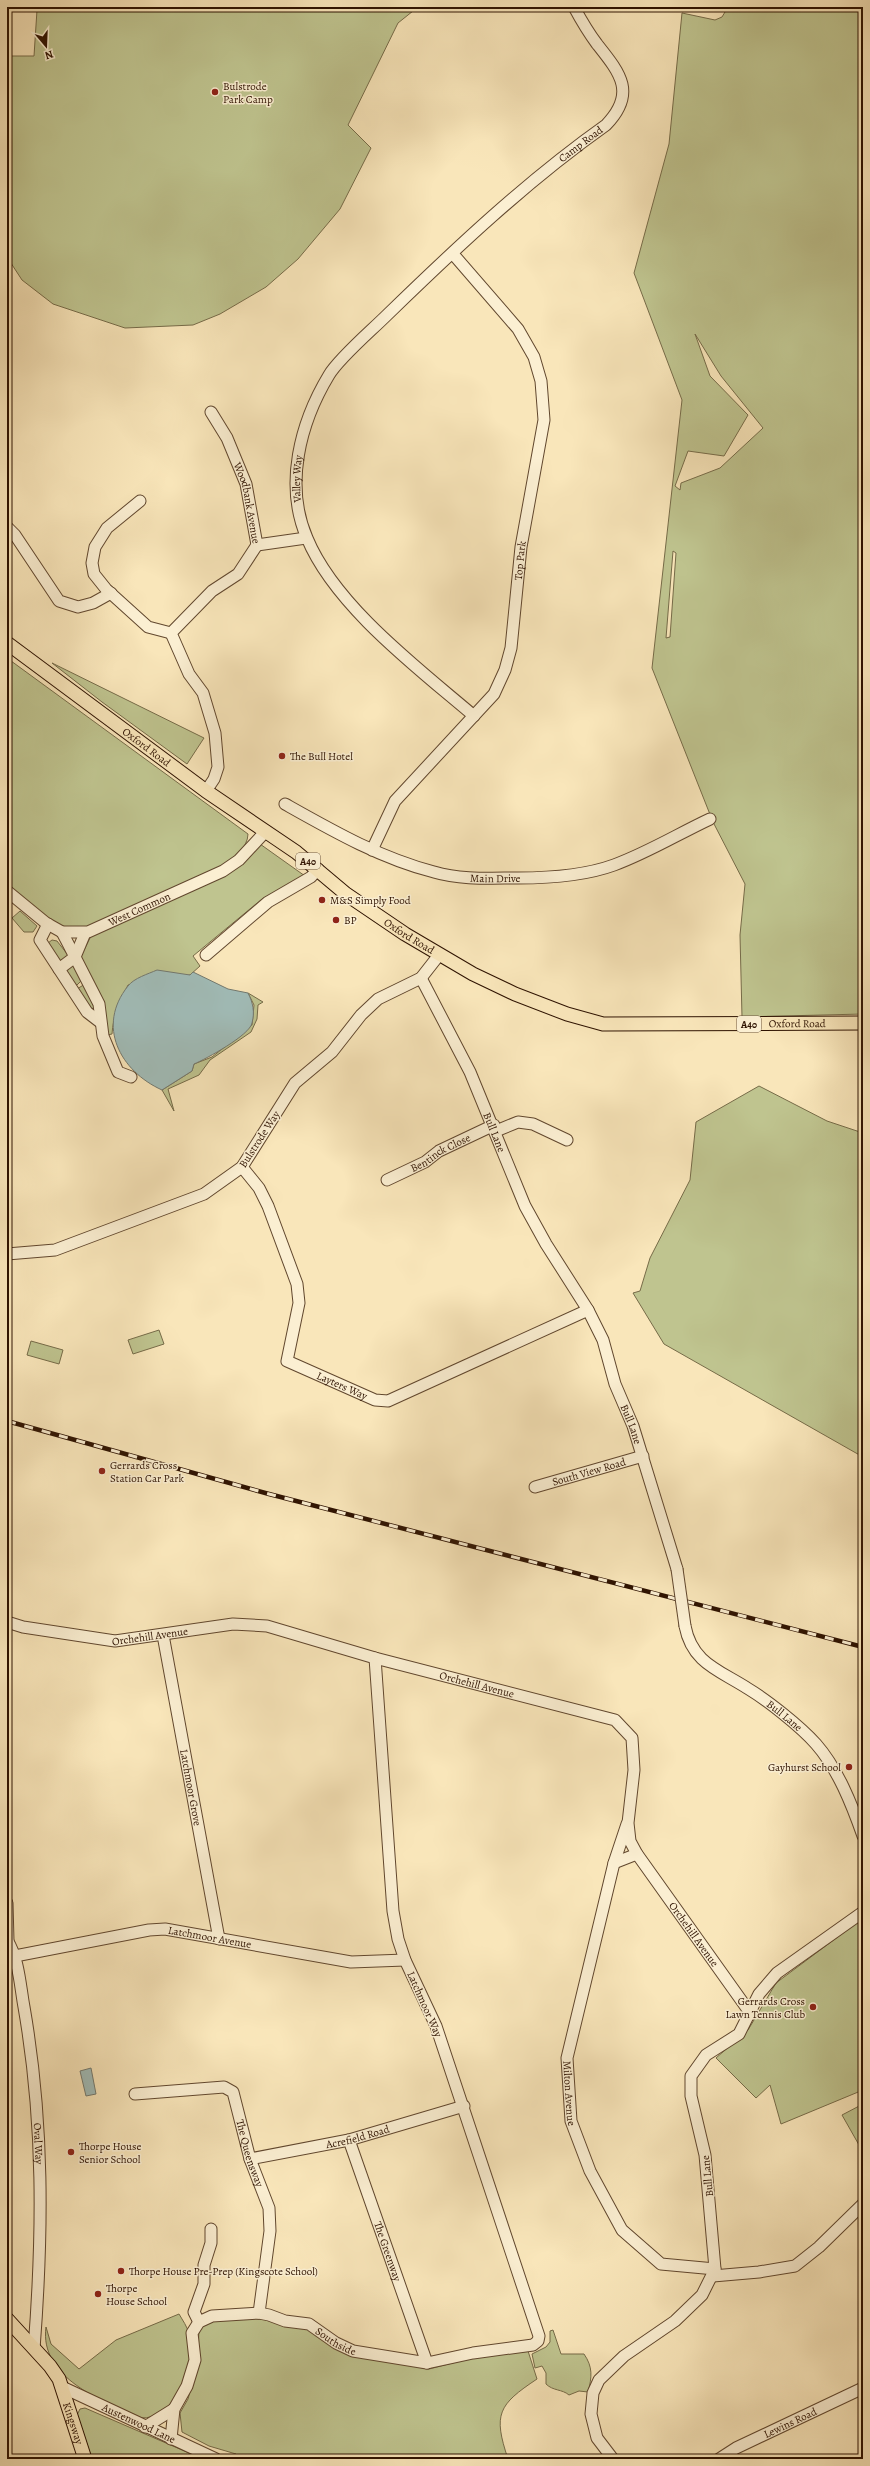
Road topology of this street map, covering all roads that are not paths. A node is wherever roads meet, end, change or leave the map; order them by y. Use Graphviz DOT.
graph roads {
  1 [pos="574,7"];
  2 [pos="453,254"];
  3 [pos="211,412"];
  4 [pos="140,501"];
  5 [pos="11,531"];
  6 [pos="306,538"];
  7 [pos="257,545"];
  8 [pos="111,592"];
  9 [pos="171,633"];
  10 [pos="7,644"];
  11 [pos="474,716"];
  12 [pos="206,791"];
  13 [pos="285,804"];
  14 [pos="710,819"];
  15 [pos="266,830"];
  16 [pos="372,850"];
  17 [pos="318,869"];
  18 [pos="7,891"];
  19 [pos="48,924"];
  20 [pos="62,932"];
  21 [pos="85,933"];
  22 [pos="206,955"];
  23 [pos="439,955"];
  24 [pos="75,957"];
  25 [pos="60,969"];
  26 [pos="421,978"];
  27 [pos="87,980"];
  28 [pos="73,989"];
  29 [pos="100,1022"];
  30 [pos="863,1023"];
  31 [pos="131,1077"];
  32 [pos="495,1128"];
  33 [pos="567,1140"];
  34 [pos="242,1167"];
  35 [pos="387,1180"];
  36 [pos="7,1254"];
  37 [pos="588,1310"];
  38 [pos="643,1456"];
  39 [pos="535,1487"];
  40 [pos="7,1622"];
  41 [pos="163,1635"];
  42 [pos="375,1658"];
  43 [pos="628,1823"];
  44 [pos="863,1836"];
  45 [pos="636,1854"];
  46 [pos="614,1863"];
  47 [pos="7,1903"];
  48 [pos="863,1912"];
  49 [pos="218,1939"];
  50 [pos="8,1940"];
  51 [pos="15,1956"];
  52 [pos="405,1960"];
  53 [pos="751,2014"];
  54 [pos="135,2094"];
  55 [pos="464,2106"];
  56 [pos="349,2140"];
  57 [pos="250,2159"];
  58 [pos="863,2204"];
  59 [pos="211,2229"];
  60 [pos="714,2272"];
  61 [pos="259,2313"];
  62 [pos="7,2319"];
  63 [pos="199,2322"];
  64 [pos="539,2336"];
  65 [pos="34,2349"];
  66 [pos="427,2363"];
  67 [pos="62,2387"];
  68 [pos="862,2388"];
  69 [pos="174,2410"];
  70 [pos="144,2427"];
  71 [pos="171,2439"];
  72 [pos="213,2458"];
  73 [pos="85,2459"];
  74 [pos="198,2459"];
  75 [pos="613,2459"];
  76 [pos="719,2459"];
  1 -- 2 [label="street, Camp Road"];
  2 -- 6 [label="street, Valley Way"];
  2 -- 11 [label="street, Top Park"];
  3 -- 7 [label="street, Woodbank Avenue"];
  4 -- 8 [label="street"];
  5 -- 8 [label="street"];
  6 -- 7 [label="street"];
  6 -- 11 [label="street, Valley Way"];
  7 -- 9 [label="street, Woodbank Avenue"];
  8 -- 9 [label="street"];
  9 -- 12 [label="street"];
  10 -- 12 [label="main road, Oxford Road / A40"];
  11 -- 16 [label="street, Top Park"];
  12 -- 15 [label="main road, Oxford Road / A40"];
  13 -- 16 [label="street, Main Drive"];
  14 -- 16 [label="street, Main Drive"];
  15 -- 17 [label="main road, Oxford Road / A40"];
  15 -- 21 [label="street, West Common"];
  17 -- 22 [label="street"];
  17 -- 23 [label="main road, Oxford Road / A40"];
  18 -- 19 [label="street, West Common"];
  19 -- 20 [label="street, West Common"];
  19 -- 25 [label="street"];
  20 -- 21 [label="street, West Common"];
  20 -- 24 [label="street"];
  21 -- 24 [label="street"];
  23 -- 26 [label="street, Bulstrode Way"];
  23 -- 30 [label="main road, Oxford Road / A40"];
  24 -- 25 [label="street"];
  24 -- 27 [label="street"];
  25 -- 28 [label="street"];
  26 -- 32 [label="street, Bull Lane"];
  26 -- 34 [label="street, Bulstrode Way"];
  27 -- 28 [label="street"];
  27 -- 29 [label="street"];
  28 -- 29 [label="street"];
  29 -- 31 [label="street"];
  32 -- 33 [label="street, Bentinck Close"];
  32 -- 35 [label="street, Bentinck Close"];
  32 -- 37 [label="street, Bull Lane"];
  34 -- 36 [label="street, Bulstrode Way"];
  34 -- 37 [label="street, Layters Way"];
  37 -- 38 [label="street, Bull Lane"];
  38 -- 39 [label="street, South View Road"];
  38 -- 44 [label="street, Bull Lane, bridge"];
  40 -- 41 [label="street, Orchehill Avenue"];
  41 -- 42 [label="street, Orchehill Avenue"];
  41 -- 49 [label="street, Latchmoor Grove"];
  42 -- 43 [label="street, Orchehill Avenue"];
  42 -- 52 [label="street, Latchmoor Way"];
  43 -- 45 [label="street, Orchehill Avenue"];
  43 -- 46 [label="street, Milton Avenue"];
  45 -- 46 [label="street"];
  45 -- 53 [label="street, Orchehill Avenue"];
  46 -- 60 [label="street, Milton Avenue"];
  47 -- 50 [label="street, Oval Way"];
  48 -- 53 [label="street, Bull Lane"];
  49 -- 51 [label="street, Latchmoor Avenue"];
  49 -- 52 [label="street, Latchmoor Avenue"];
  50 -- 51 [label="street, Oval Way"];
  51 -- 65 [label="street, Oval Way"];
  52 -- 55 [label="street, Latchmoor Way"];
  53 -- 60 [label="street, Bull Lane"];
  54 -- 57 [label="street, The Queensway"];
  55 -- 56 [label="street, Acrefield Road"];
  55 -- 64 [label="street, Latchmoor Way"];
  56 -- 57 [label="street, Acrefield Road"];
  56 -- 66 [label="street, The Greenway"];
  57 -- 61 [label="street, The Queensway"];
  58 -- 60 [label="street, Milton Avenue"];
  59 -- 63 [label="street"];
  60 -- 75 [label="street"];
  61 -- 63 [label="street, Southside"];
  61 -- 66 [label="street, Southside"];
  62 -- 65 [label="main road, Kingsway"];
  63 -- 69 [label="street"];
  64 -- 66 [label="street, Southside"];
  65 -- 67 [label="main road, Kingsway"];
  67 -- 70 [label="street, Austenwood Lane"];
  67 -- 73 [label="main road, Kingsway"];
  68 -- 76 [label="street, Lewins Road"];
  69 -- 70 [label="street"];
  69 -- 71 [label="street"];
  70 -- 71 [label="street, Austenwood Lane"];
  71 -- 72 [label="street, Austenwood Lane"];
  72 -- 74 [label="street"];
}
